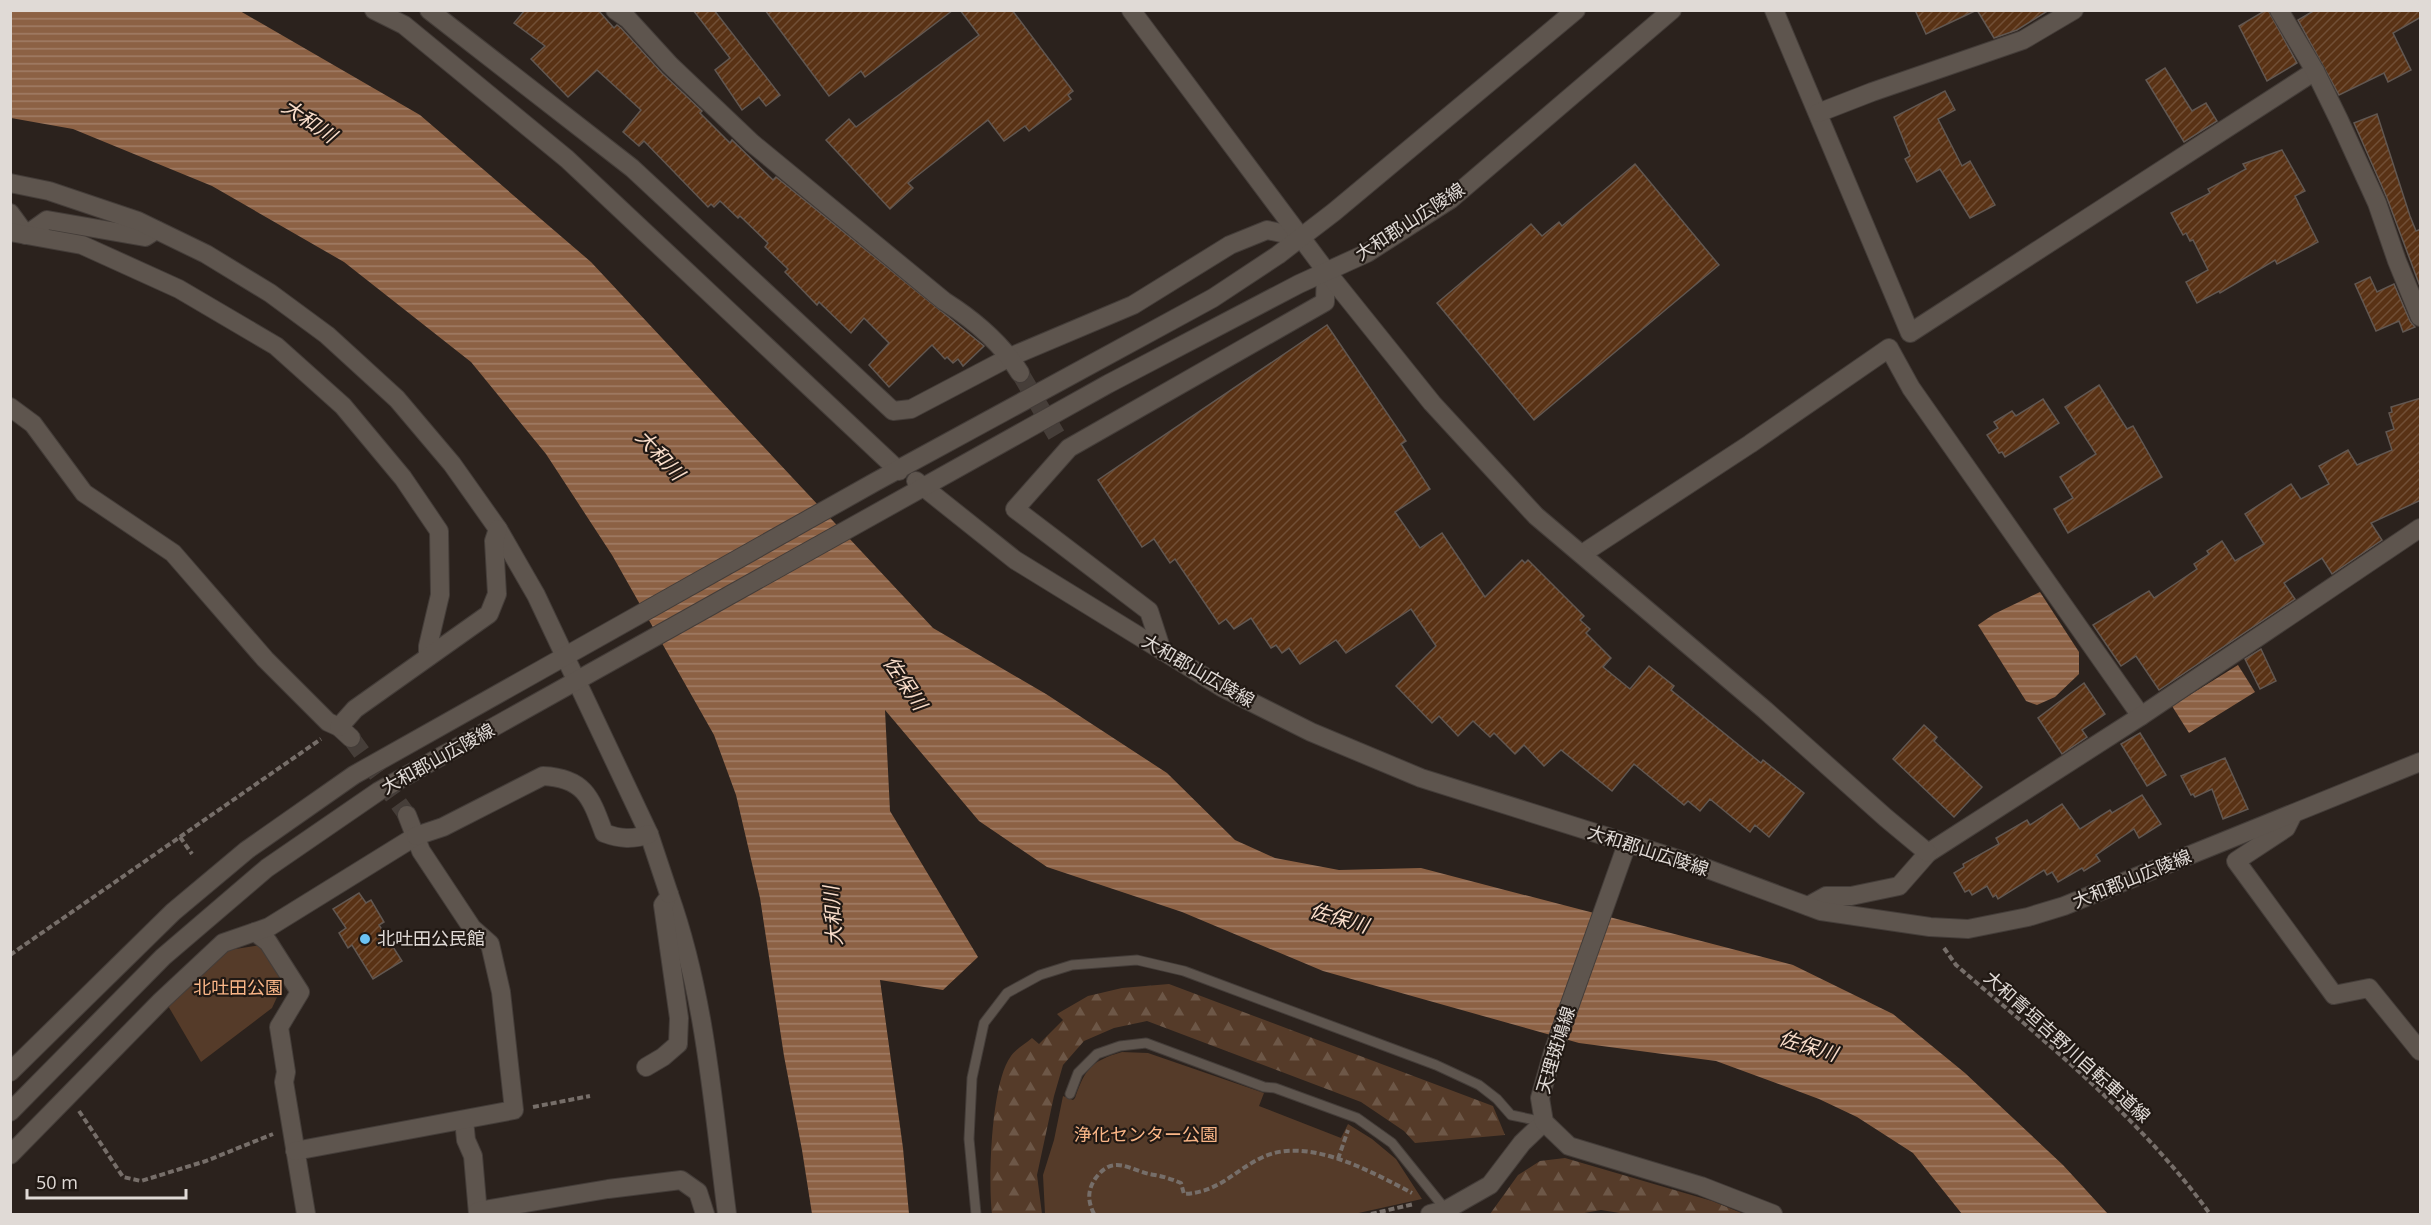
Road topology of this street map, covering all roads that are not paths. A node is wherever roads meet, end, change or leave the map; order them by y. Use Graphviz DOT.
graph roads {
  1 [pos="374,10"];
  2 [pos="429,10"];
  3 [pos="615,10"];
  4 [pos="1131,10"];
  5 [pos="1576,10"];
  6 [pos="1672,10"];
  7 [pos="1774,10"];
  8 [pos="2074,10"];
  9 [pos="2280,10"];
  10 [pos="2315,71"];
  11 [pos="1818,113"];
  12 [pos="10,183"];
  13 [pos="10,213"];
  14 [pos="156,230"];
  15 [pos="18,234"];
  16 [pos="1300,237"];
  17 [pos="1326,271"];
  18 [pos="2421,317"];
  19 [pos="1010,357"];
  20 [pos="1020,373"];
  21 [pos="10,406"];
  22 [pos="900,471"];
  23 [pos="926,487"];
  24 [pos="2421,528"];
  25 [pos="498,529"];
  26 [pos="1582,554"];
  27 [pos="1162,651"];
  28 [pos="428,657"];
  29 [pos="566,657"];
  30 [pos="577,682"];
  31 [pos="2141,716"];
  32 [pos="2421,762"];
  33 [pos="2293,814"];
  34 [pos="407,815"];
  35 [pos="649,834"];
  36 [pos="416,836"];
  37 [pos="1627,844"];
  38 [pos="1928,853"];
  39 [pos="669,894"];
  40 [pos="1808,906"];
  41 [pos="255,932"];
  42 [pos="2421,1052"];
  43 [pos="646,1067"];
  44 [pos="10,1072"];
  45 [pos="1070,1094"];
  46 [pos="10,1112"];
  47 [pos="464,1120"];
  48 [pos="1544,1122"];
  49 [pos="295,1151"];
  50 [pos="10,1155"];
  51 [pos="478,1213"];
  52 [pos="1441,1213"];
  53 [pos="306,1215"];
  54 [pos="705,1215"];
  55 [pos="727,1215"];
  56 [pos="976,1215"];
  57 [pos="1773,1215"];
  1 -- 22 [label="street"];
  2 -- 19 [label="street"];
  3 -- 19 [label="street"];
  4 -- 16 [label="street"];
  5 -- 16 [label="street, 大和郡山広陵線"];
  6 -- 17 [label="street, 大和郡山広陵線"];
  7 -- 11 [label="street"];
  8 -- 11 [label="street"];
  9 -- 10 [label="street"];
  10 -- 11 [label="street"];
  10 -- 18 [label="street"];
  12 -- 14 [label="street"];
  13 -- 15 [label="street"];
  14 -- 15 [label="street"];
  14 -- 25 [label="street"];
  15 -- 28 [label="street"];
  16 -- 17 [label="street"];
  16 -- 19 [label="street"];
  16 -- 22 [label="street, 大和郡山広陵線"];
  17 -- 23 [label="street, 大和郡山広陵線"];
  17 -- 26 [label="street"];
  17 -- 27 [label="street"];
  19 -- 20 [label="street"];
  21 -- 28 [label="street"];
  22 -- 23 [label="street, 大和郡山広陵線"];
  22 -- 29 [label="street, 大和郡山広陵線"];
  23 -- 27 [label="street, 大和郡山広陵線"];
  23 -- 30 [label="street, 大和郡山広陵線"];
  24 -- 31 [label="street"];
  25 -- 28 [label="street"];
  25 -- 29 [label="street"];
  26 -- 31 [label="street"];
  26 -- 38 [label="street"];
  27 -- 37 [label="street, 大和郡山広陵線"];
  29 -- 30 [label="street"];
  29 -- 44 [label="street, 大和郡山広陵線"];
  30 -- 35 [label="street"];
  30 -- 46 [label="street, 大和郡山広陵線"];
  31 -- 38 [label="street"];
  32 -- 33 [label="street, 大和郡山広陵線"];
  33 -- 40 [label="street, 大和郡山広陵線"];
  33 -- 42 [label="street"];
  34 -- 36 [label="street"];
  35 -- 36 [label="street"];
  35 -- 39 [label="street"];
  36 -- 41 [label="street"];
  36 -- 47 [label="street"];
  37 -- 40 [label="street, 大和郡山広陵線"];
  37 -- 48 [label="street, 天理斑鳩線"];
  38 -- 40 [label="street"];
  39 -- 43 [label="street"];
  39 -- 55 [label="street"];
  41 -- 49 [label="street"];
  41 -- 50 [label="street"];
  45 -- 52 [label="lane"];
  47 -- 49 [label="street"];
  47 -- 51 [label="street"];
  48 -- 52 [label="street"];
  48 -- 56 [label="lane"];
  48 -- 57 [label="street"];
  49 -- 53 [label="street"];
  51 -- 54 [label="street"];
}
